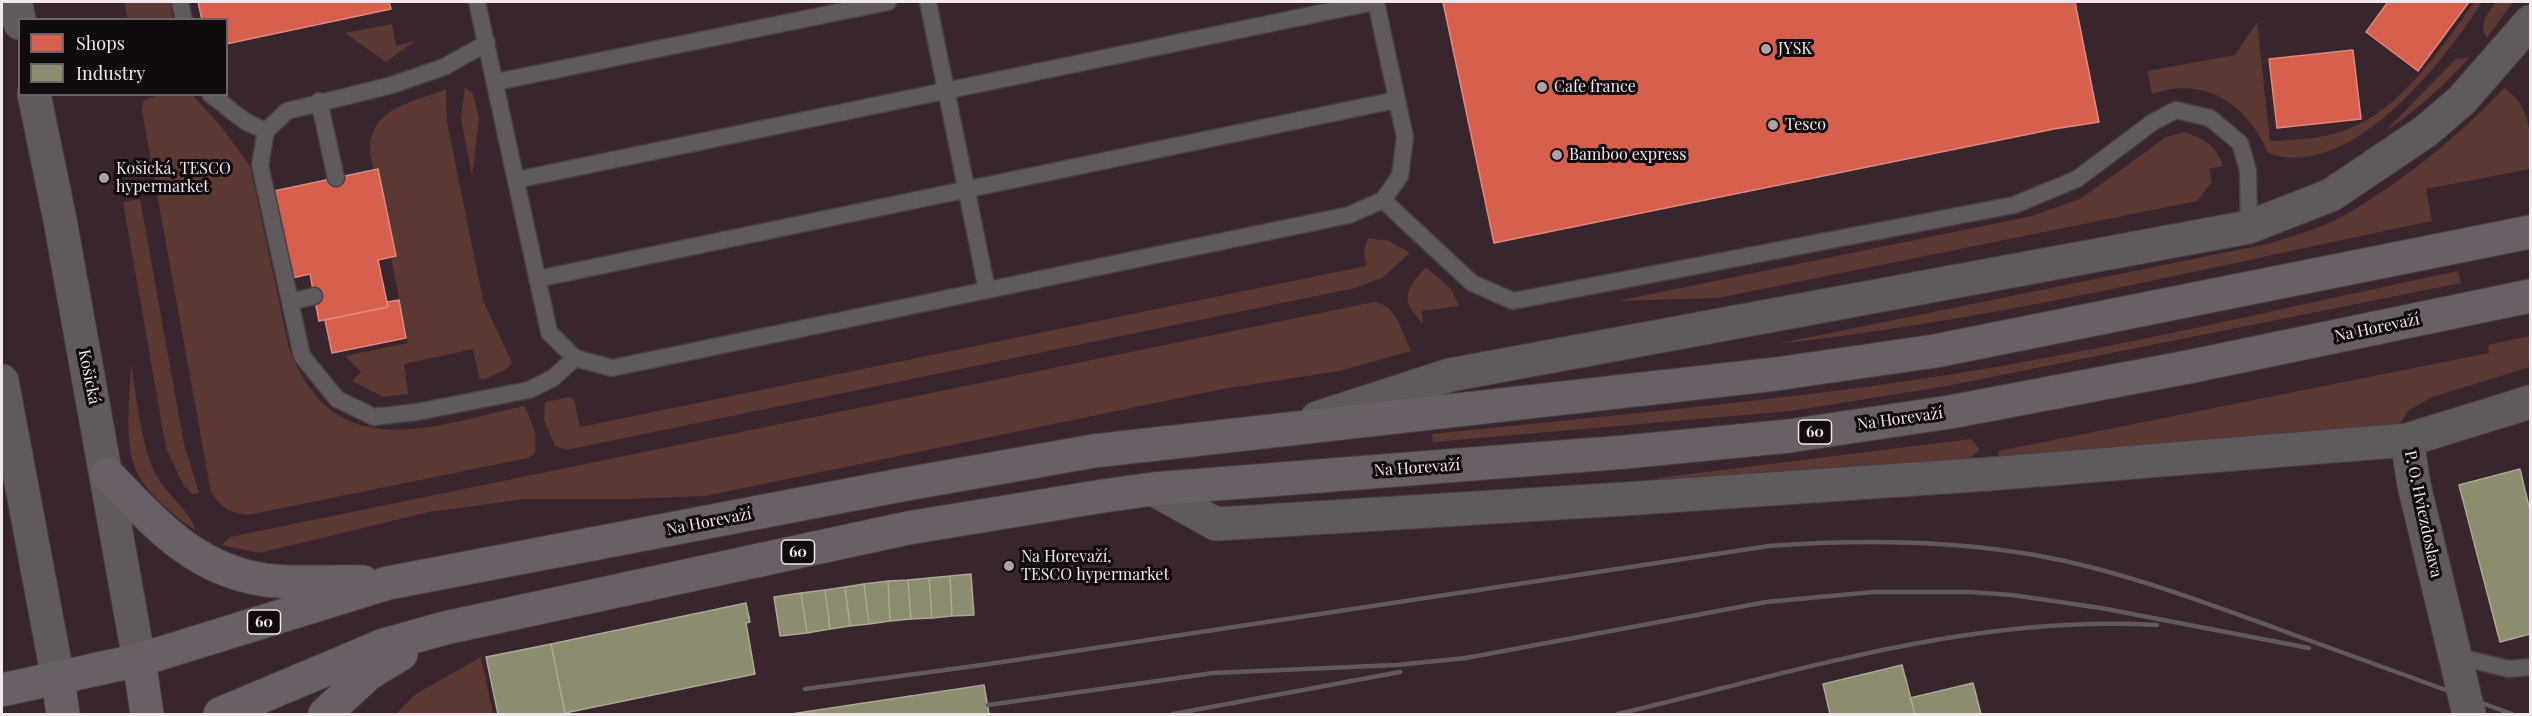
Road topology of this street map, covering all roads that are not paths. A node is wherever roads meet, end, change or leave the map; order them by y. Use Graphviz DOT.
graph roads {
  1 [pos="15,2"];
  2 [pos="180,2"];
  3 [pos="477,2"];
  4 [pos="888,2"];
  5 [pos="928,2"];
  6 [pos="1375,2"];
  7 [pos="19,18"];
  8 [pos="184,18"];
  9 [pos="2528,28"];
  10 [pos="487,43"];
  11 [pos="496,82"];
  12 [pos="946,91"];
  13 [pos="34,96"];
  14 [pos="213,96"];
  15 [pos="1396,100"];
  16 [pos="319,101"];
  17 [pos="266,131"];
  18 [pos="336,178"];
  19 [pos="516,180"];
  20 [pos="965,189"];
  21 [pos="1383,200"];
  22 [pos="2249,227"];
  23 [pos="2530,232"];
  24 [pos="537,279"];
  25 [pos="987,290"];
  26 [pos="314,296"];
  27 [pos="2530,296"];
  28 [pos="290,302"];
  29 [pos="576,358"];
  30 [pos="2,381"];
  31 [pos="2530,402"];
  32 [pos="1288,428"];
  33 [pos="2407,440"];
  34 [pos="107,474"];
  35 [pos="1153,489"];
  36 [pos="388,583"];
  37 [pos="445,628"];
  38 [pos="2455,656"];
  39 [pos="139,660"];
  40 [pos="2530,667"];
  41 [pos="58,679"];
  42 [pos="2,690"];
  43 [pos="63,714"];
  44 [pos="147,714"];
  45 [pos="220,714"];
  46 [pos="325,714"];
  47 [pos="2469,714"];
  1 -- 7 [label="street"];
  2 -- 8 [label="lane"];
  3 -- 10 [label="lane"];
  4 -- 11 [label="lane"];
  5 -- 12 [label="lane"];
  6 -- 12 [label="lane"];
  6 -- 15 [label="lane"];
  9 -- 22 [label="street, Na Horevaží"];
  10 -- 11 [label="lane"];
  10 -- 16 [label="lane"];
  11 -- 19 [label="lane"];
  12 -- 19 [label="lane"];
  12 -- 20 [label="lane"];
  13 -- 34 [label="street, Košická"];
  14 -- 17 [label="lane"];
  15 -- 20 [label="lane"];
  15 -- 21 [label="lane"];
  16 -- 17 [label="lane"];
  16 -- 18 [label="lane"];
  17 -- 28 [label="lane"];
  19 -- 24 [label="lane"];
  20 -- 24 [label="lane"];
  20 -- 25 [label="lane"];
  21 -- 22 [label="lane"];
  21 -- 25 [label="lane"];
  22 -- 32 [label="street, Na Horevaží"];
  23 -- 32 [label="main road, Na Horevaží / 60"];
  24 -- 29 [label="lane"];
  25 -- 29 [label="lane"];
  26 -- 28 [label="lane"];
  27 -- 35 [label="main road, Na Horevaží / 60"];
  28 -- 29 [label="lane"];
  30 -- 41 [label="street"];
  31 -- 33 [label="street, P. O. Hviezdoslava"];
  32 -- 36 [label="main road, Na Horevaží / 60"];
  33 -- 35 [label="street"];
  33 -- 38 [label="street, P. O. Hviezdoslava"];
  34 -- 36 [label="main road"];
  34 -- 39 [label="street, Košická"];
  35 -- 37 [label="main road, Na Horevaží / 60"];
  36 -- 39 [label="main road, Na Horevaží / 60"];
  37 -- 45 [label="main road, Na Horevaží / 60"];
  37 -- 46 [label="main road, Na Horevaží"];
  38 -- 40 [label="lane"];
  38 -- 47 [label="street, P. O. Hviezdoslava"];
  39 -- 41 [label="main road, 60"];
  39 -- 44 [label="main road"];
  41 -- 42 [label="main road, 60"];
  41 -- 43 [label="main road"];
}
